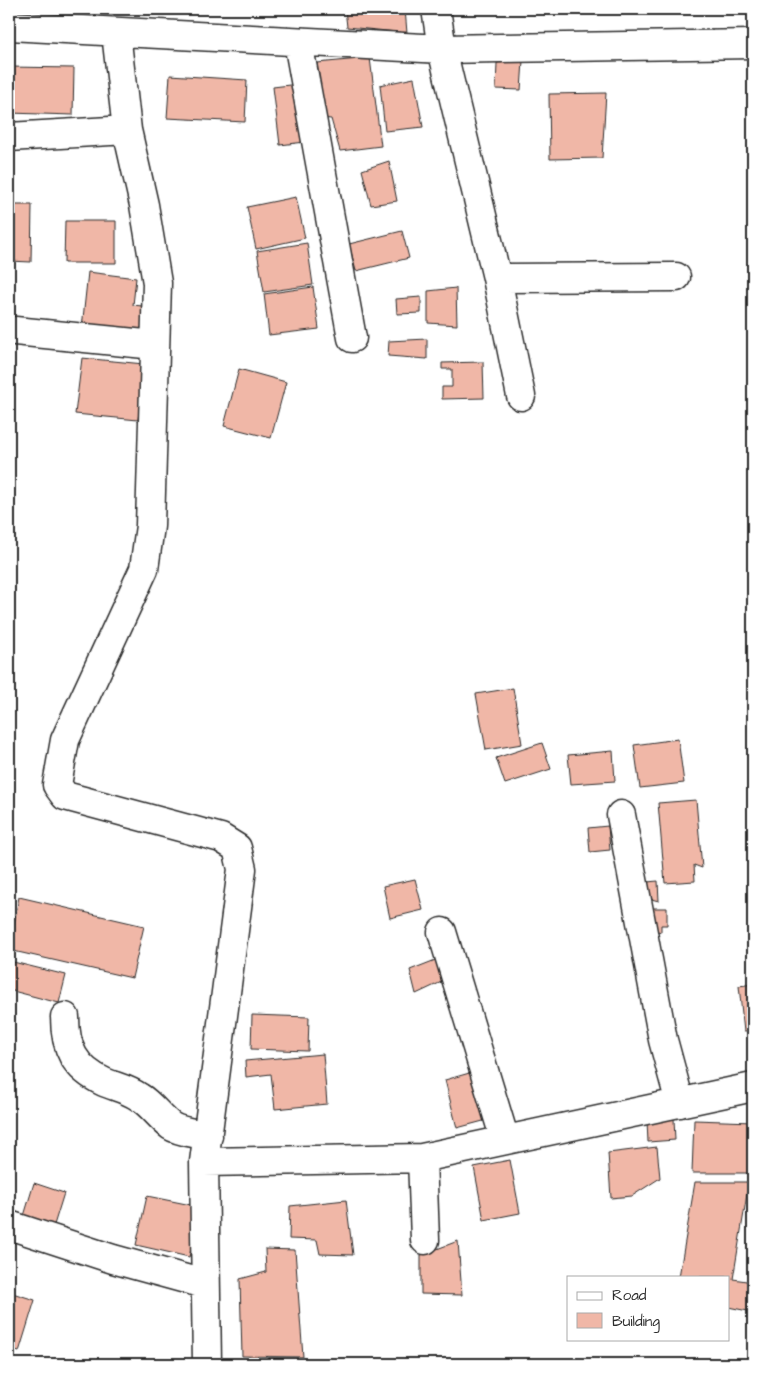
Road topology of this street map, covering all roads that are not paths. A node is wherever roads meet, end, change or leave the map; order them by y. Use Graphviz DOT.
graph roads {
  1 [pos="436,9"];
  2 [pos="9,26"];
  3 [pos="116,33"];
  4 [pos="298,42"];
  5 [pos="753,44"];
  6 [pos="442,49"];
  7 [pos="128,130"];
  8 [pos="9,136"];
  9 [pos="676,277"];
  10 [pos="497,278"];
  11 [pos="15,331"];
  12 [pos="352,338"];
  13 [pos="155,345"];
  14 [pos="521,396"];
  15 [pos="621,815"];
  16 [pos="442,932"];
  17 [pos="65,1017"];
  18 [pos="753,1088"];
  19 [pos="680,1103"];
  20 [pos="505,1140"];
  21 [pos="206,1149"];
  22 [pos="422,1158"];
  23 [pos="9,1225"];
  24 [pos="425,1240"];
  25 [pos="204,1284"];
  26 [pos="207,1364"];
  1 -- 6 [label="street"];
  2 -- 3 [label="street"];
  3 -- 4 [label="street"];
  3 -- 7 [label="street"];
  4 -- 6 [label="street"];
  4 -- 12 [label="street"];
  5 -- 6 [label="street"];
  6 -- 10 [label="street"];
  7 -- 8 [label="street"];
  7 -- 13 [label="street"];
  9 -- 10 [label="street"];
  10 -- 14 [label="street"];
  11 -- 13 [label="street"];
  13 -- 21 [label="street"];
  15 -- 19 [label="street"];
  16 -- 20 [label="street"];
  17 -- 21 [label="street"];
  18 -- 19 [label="street"];
  19 -- 20 [label="street"];
  20 -- 22 [label="street"];
  21 -- 22 [label="street"];
  21 -- 25 [label="street"];
  22 -- 24 [label="street"];
  23 -- 25 [label="street"];
  25 -- 26 [label="street"];
}
